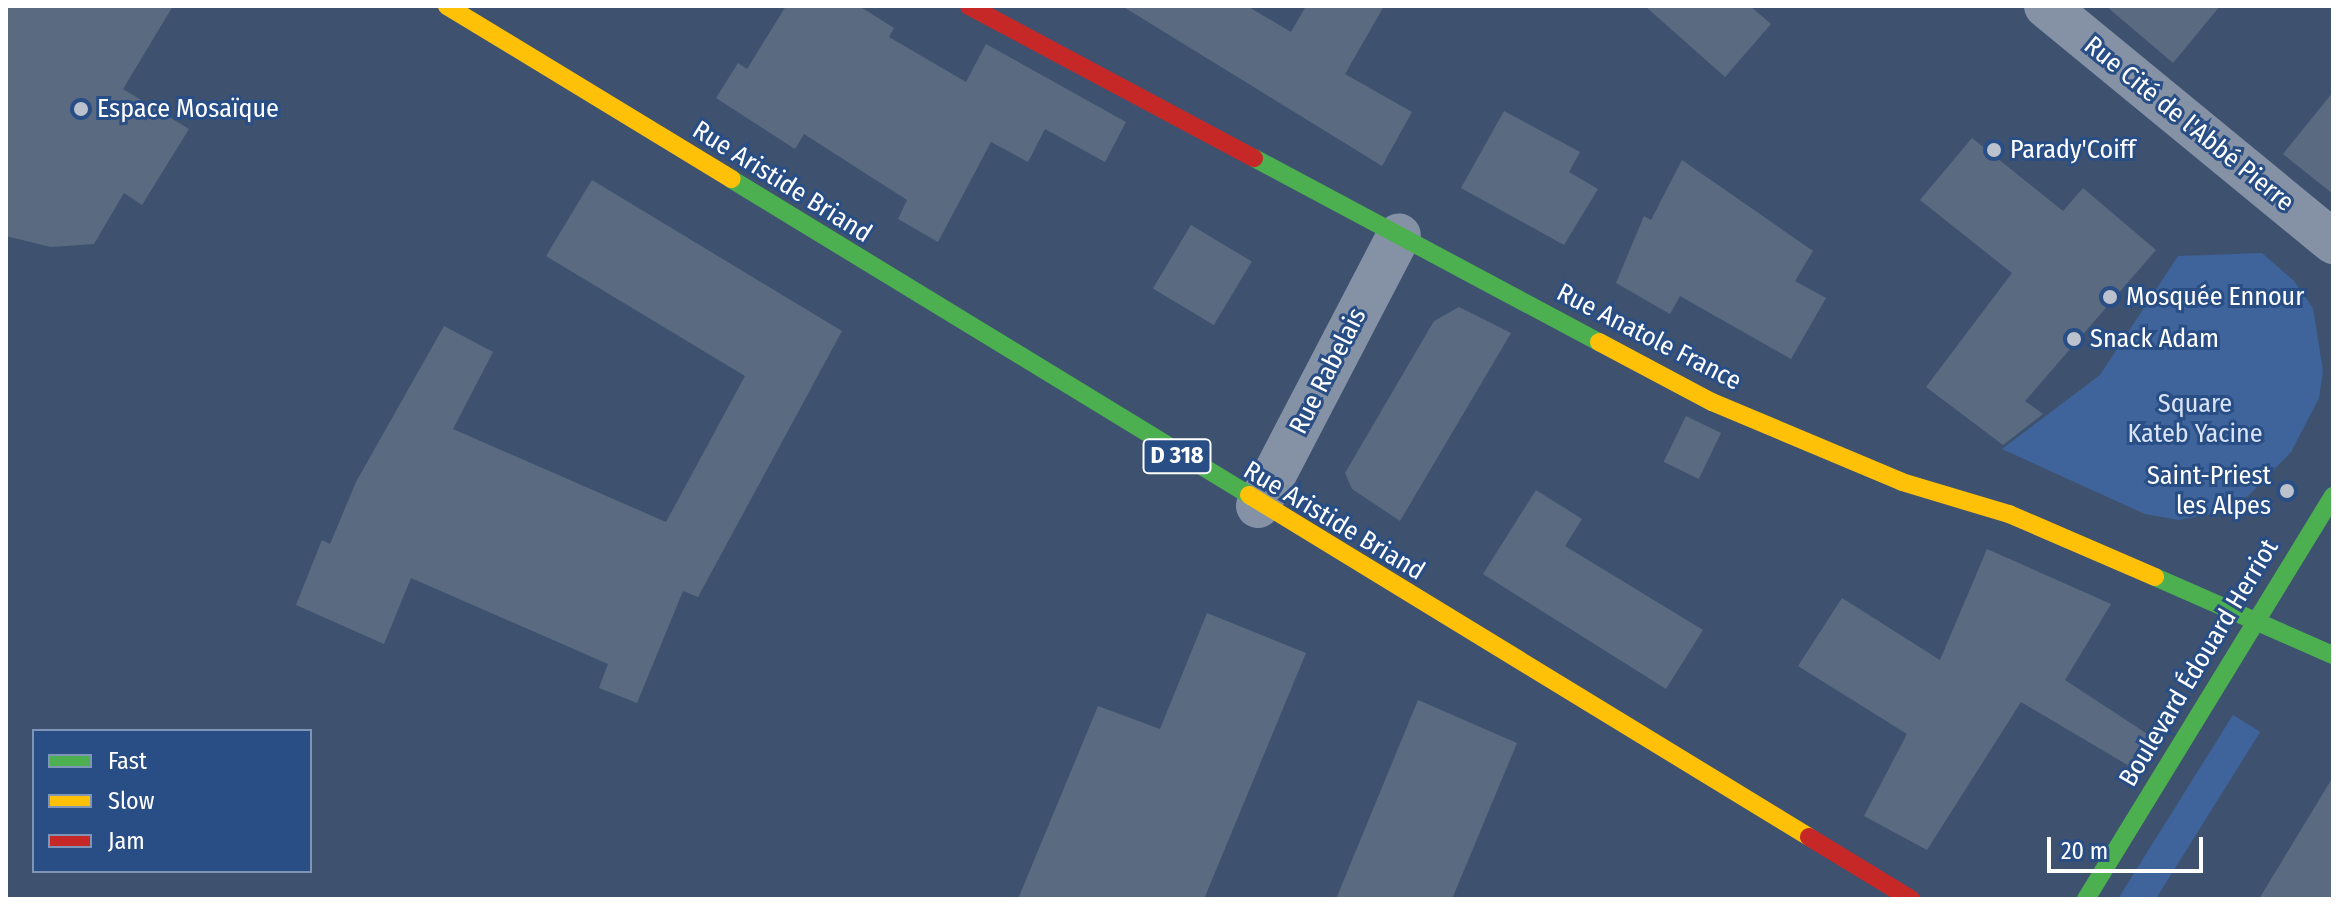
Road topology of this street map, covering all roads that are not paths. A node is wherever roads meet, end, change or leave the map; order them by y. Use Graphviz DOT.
graph roads {
  1 [pos="447,6"];
  2 [pos="969,6"];
  3 [pos="2046,6"];
  4 [pos="1399,235"];
  5 [pos="2333,242"];
  6 [pos="2333,496"];
  7 [pos="1258,506"];
  8 [pos="2259,617"];
  9 [pos="2333,655"];
  10 [pos="1911,899"];
  11 [pos="2086,899"];
  1 -- 7 [label="main road, Rue Aristide Briand / D 318"];
  2 -- 4 [label="main road, Rue Anatole France"];
  3 -- 5 [label="street, Rue Cité de l'Abbé Pierre"];
  4 -- 7 [label="street, Rue Rabelais"];
  4 -- 8 [label="main road, Rue Anatole France"];
  6 -- 8 [label="main road, Boulevard Édouard Herriot"];
  7 -- 10 [label="main road, Rue Aristide Briand / D 318"];
  8 -- 9 [label="main road, Rue Anatole France"];
  8 -- 11 [label="main road, Boulevard Édouard Herriot"];
}
